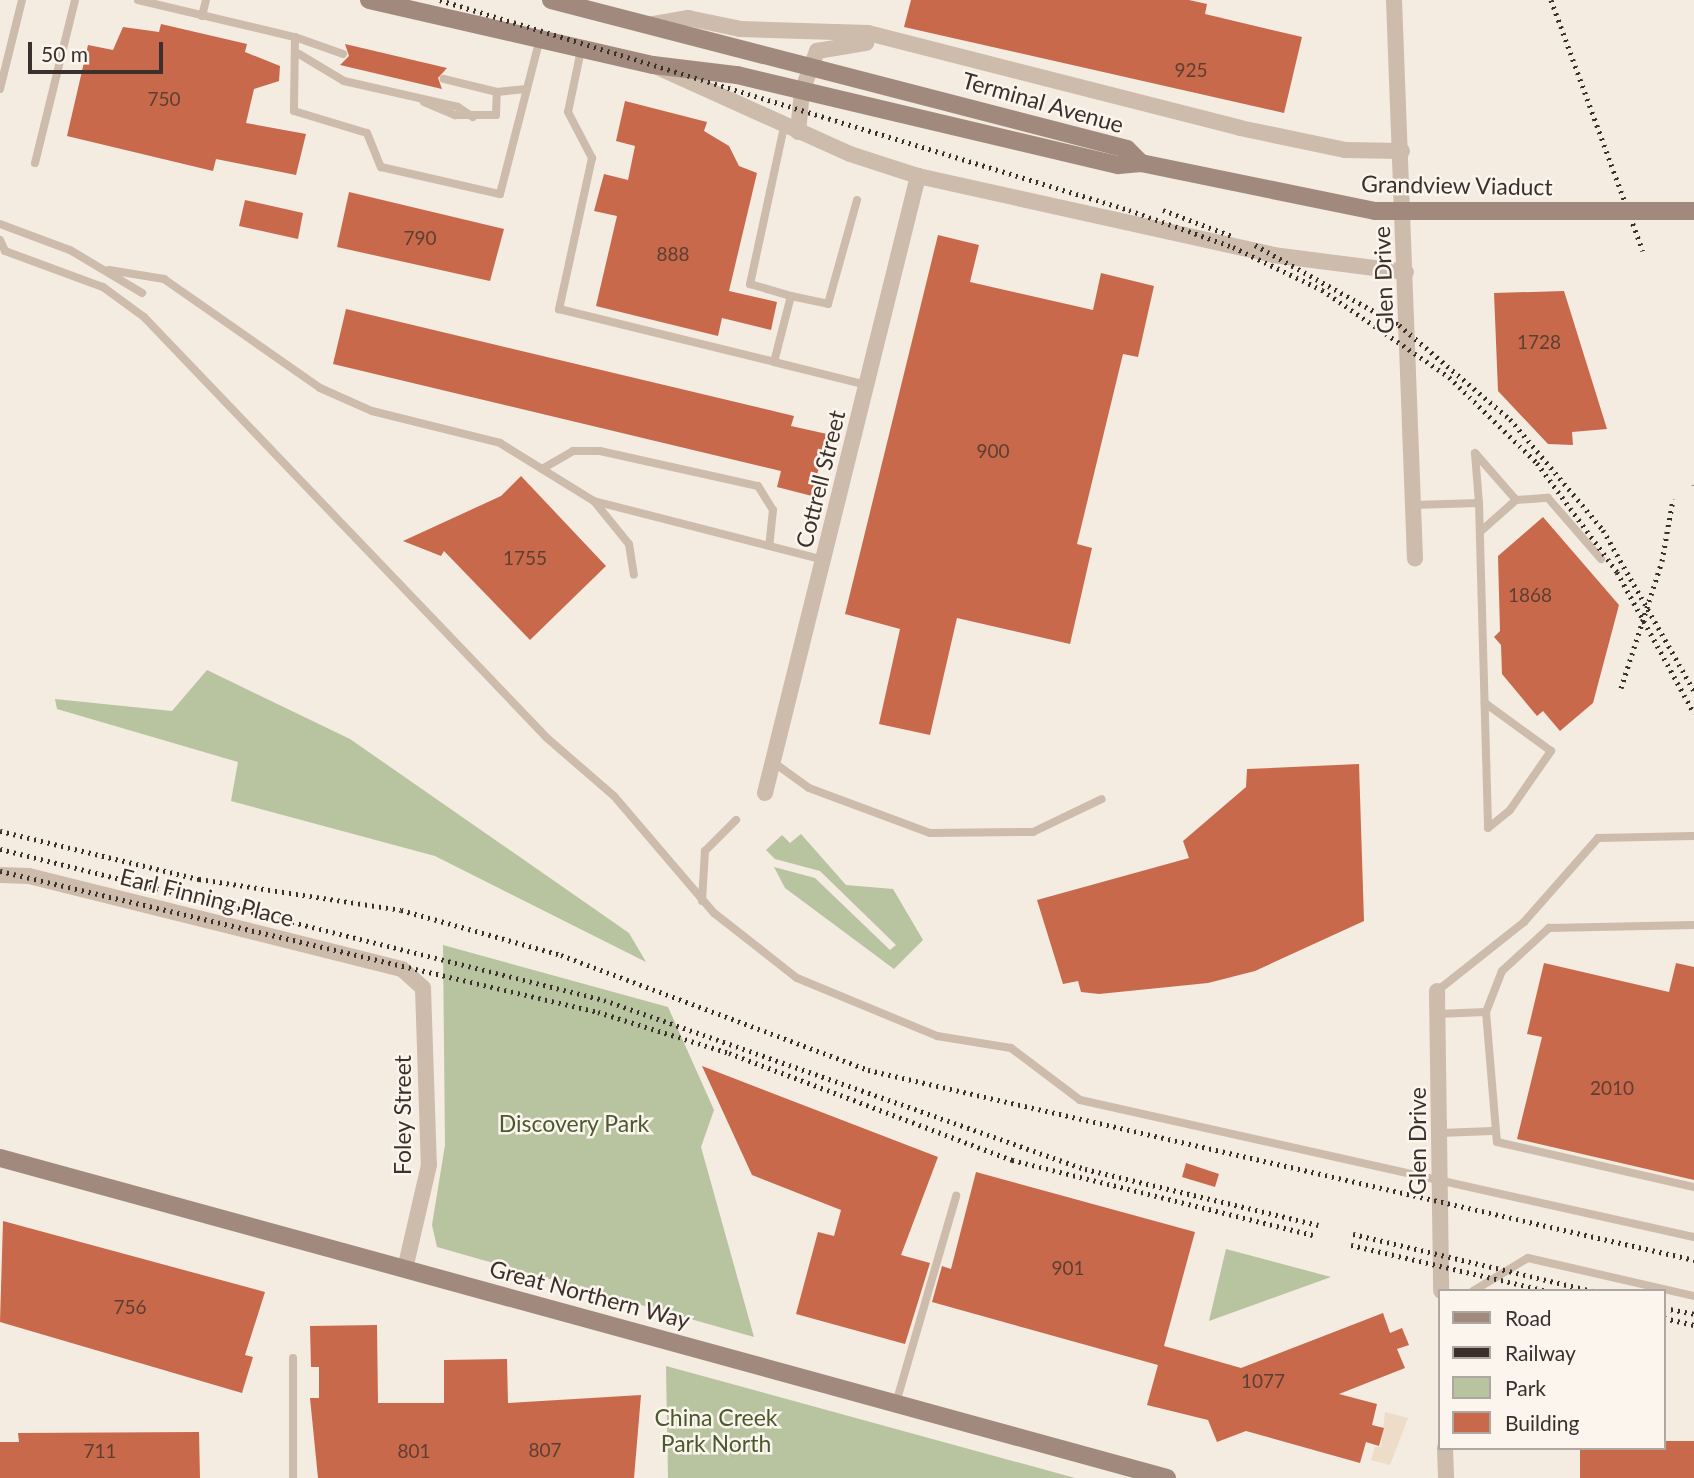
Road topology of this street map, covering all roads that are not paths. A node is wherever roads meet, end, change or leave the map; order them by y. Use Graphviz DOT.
graph roads {
  1 [pos="22,0"];
  2 [pos="75,0"];
  3 [pos="138,0"];
  4 [pos="206,0"];
  5 [pos="369,0"];
  6 [pos="551,0"];
  7 [pos="1394,0"];
  8 [pos="202,16"];
  9 [pos="648,25"];
  10 [pos="295,37"];
  11 [pos="539,42"];
  12 [pos="902,47"];
  13 [pos="580,50"];
  14 [pos="299,54"];
  15 [pos="343,54"];
  16 [pos="653,65"];
  17 [pos="810,66"];
  18 [pos="444,79"];
  19 [pos="0,89"];
  20 [pos="526,89"];
  21 [pos="802,91"];
  22 [pos="497,92"];
  23 [pos="791,130"];
  24 [pos="1402,150"];
  25 [pos="35,163"];
  26 [pos="1141,163"];
  27 [pos="918,176"];
  28 [pos="856,200"];
  29 [pos="1694,211"];
  30 [pos="0,224"];
  31 [pos="0,240"];
  32 [pos="109,270"];
  33 [pos="1406,272"];
  34 [pos="142,293"];
  35 [pos="791,296"];
  36 [pos="774,362"];
  37 [pos="867,385"];
  38 [pos="542,469"];
  39 [pos="1516,500"];
  40 [pos="594,501"];
  41 [pos="1479,503"];
  42 [pos="1413,505"];
  43 [pos="1481,531"];
  44 [pos="769,546"];
  45 [pos="1415,559"];
  46 [pos="1601,559"];
  47 [pos="823,560"];
  48 [pos="634,576"];
  49 [pos="1485,703"];
  50 [pos="773,762"];
  51 [pos="765,793"];
  52 [pos="1102,799"];
  53 [pos="736,820"];
  54 [pos="1694,836"];
  55 [pos="0,875"];
  56 [pos="702,901"];
  57 [pos="1694,925"];
  58 [pos="402,969"];
  59 [pos="1437,991"];
  60 [pos="1486,1012"];
  61 [pos="1437,1014"];
  62 [pos="1492,1131"];
  63 [pos="1440,1133"];
  64 [pos="0,1158"];
  65 [pos="1440,1180"];
  66 [pos="1694,1186"];
  67 [pos="956,1196"];
  68 [pos="1694,1237"];
  69 [pos="405,1269"];
  70 [pos="1441,1289"];
  71 [pos="1476,1289"];
  72 [pos="1663,1289"];
  73 [pos="1666,1290"];
  74 [pos="1694,1296"];
  75 [pos="293,1358"];
  76 [pos="896,1403"];
  77 [pos="1445,1450"];
  78 [pos="293,1478"];
  79 [pos="1167,1478"];
  80 [pos="1446,1478"];
  1 -- 19 [label="lane"];
  2 -- 25 [label="lane"];
  3 -- 8 [label="lane"];
  4 -- 8 [label="lane"];
  5 -- 11 [label="main road, Terminal Avenue"];
  6 -- 9 [label="main road, Terminal Avenue"];
  7 -- 24 [label="street, Glen Drive"];
  8 -- 10 [label="lane"];
  9 -- 12 [label="street, Terminal Avenue"];
  9 -- 17 [label="main road, Terminal Avenue"];
  10 -- 14 [label="lane"];
  10 -- 15 [label="lane"];
  11 -- 13 [label="main road, Terminal Avenue"];
  11 -- 20 [label="lane"];
  12 -- 17 [label="street"];
  12 -- 24 [label="street, Terminal Avenue"];
  13 -- 16 [label="main road, Terminal Avenue"];
  13 -- 36 [label="lane"];
  14 -- 20 [label="lane"];
  14 -- 22 [label="lane"];
  16 -- 21 [label="main road, Terminal Avenue"];
  16 -- 23 [label="street, Terminal Avenue"];
  17 -- 21 [label="street"];
  17 -- 26 [label="main road, Terminal Avenue"];
  18 -- 22 [label="lane"];
  20 -- 22 [label="lane"];
  21 -- 23 [label="street"];
  21 -- 26 [label="main road, Terminal Avenue"];
  23 -- 27 [label="street, Terminal Avenue"];
  23 -- 35 [label="lane"];
  24 -- 33 [label="street, Glen Drive"];
  26 -- 29 [label="main road, Grandview Viaduct, bridge"];
  27 -- 33 [label="street, Terminal Avenue"];
  27 -- 37 [label="street, Cottrell Street"];
  28 -- 35 [label="lane"];
  30 -- 32 [label="lane"];
  31 -- 56 [label="lane"];
  32 -- 34 [label="lane"];
  32 -- 38 [label="lane"];
  33 -- 42 [label="street, Glen Drive"];
  35 -- 36 [label="lane"];
  36 -- 37 [label="lane"];
  37 -- 47 [label="street, Cottrell Street"];
  38 -- 40 [label="lane"];
  38 -- 44 [label="lane"];
  39 -- 41 [label="lane"];
  39 -- 43 [label="lane"];
  39 -- 46 [label="lane"];
  40 -- 44 [label="lane"];
  40 -- 48 [label="lane"];
  41 -- 42 [label="lane"];
  41 -- 43 [label="lane"];
  42 -- 45 [label="street, Glen Drive"];
  43 -- 49 [label="lane"];
  44 -- 47 [label="lane"];
  47 -- 50 [label="street, Cottrell Street"];
  49 -- 49 [label="lane"];
  50 -- 51 [label="street, Cottrell Street"];
  50 -- 52 [label="lane"];
  53 -- 56 [label="lane"];
  54 -- 59 [label="lane"];
  55 -- 58 [label="street, Earl Finning Place"];
  56 -- 65 [label="lane"];
  57 -- 60 [label="lane"];
  58 -- 69 [label="street, Foley Street"];
  59 -- 61 [label="street, Glen Drive"];
  60 -- 61 [label="lane"];
  60 -- 62 [label="lane"];
  61 -- 63 [label="street, Glen Drive"];
  62 -- 63 [label="lane"];
  62 -- 66 [label="lane"];
  63 -- 65 [label="street, Glen Drive"];
  64 -- 69 [label="main road, Great Northern Way"];
  65 -- 68 [label="lane"];
  65 -- 70 [label="street, Glen Drive"];
  67 -- 76 [label="lane"];
  69 -- 76 [label="main road, Great Northern Way"];
  71 -- 72 [label="lane"];
  73 -- 74 [label="lane"];
  75 -- 78 [label="lane"];
  76 -- 79 [label="main road, Great Northern Way"];
  77 -- 80 [label="street"];
}
